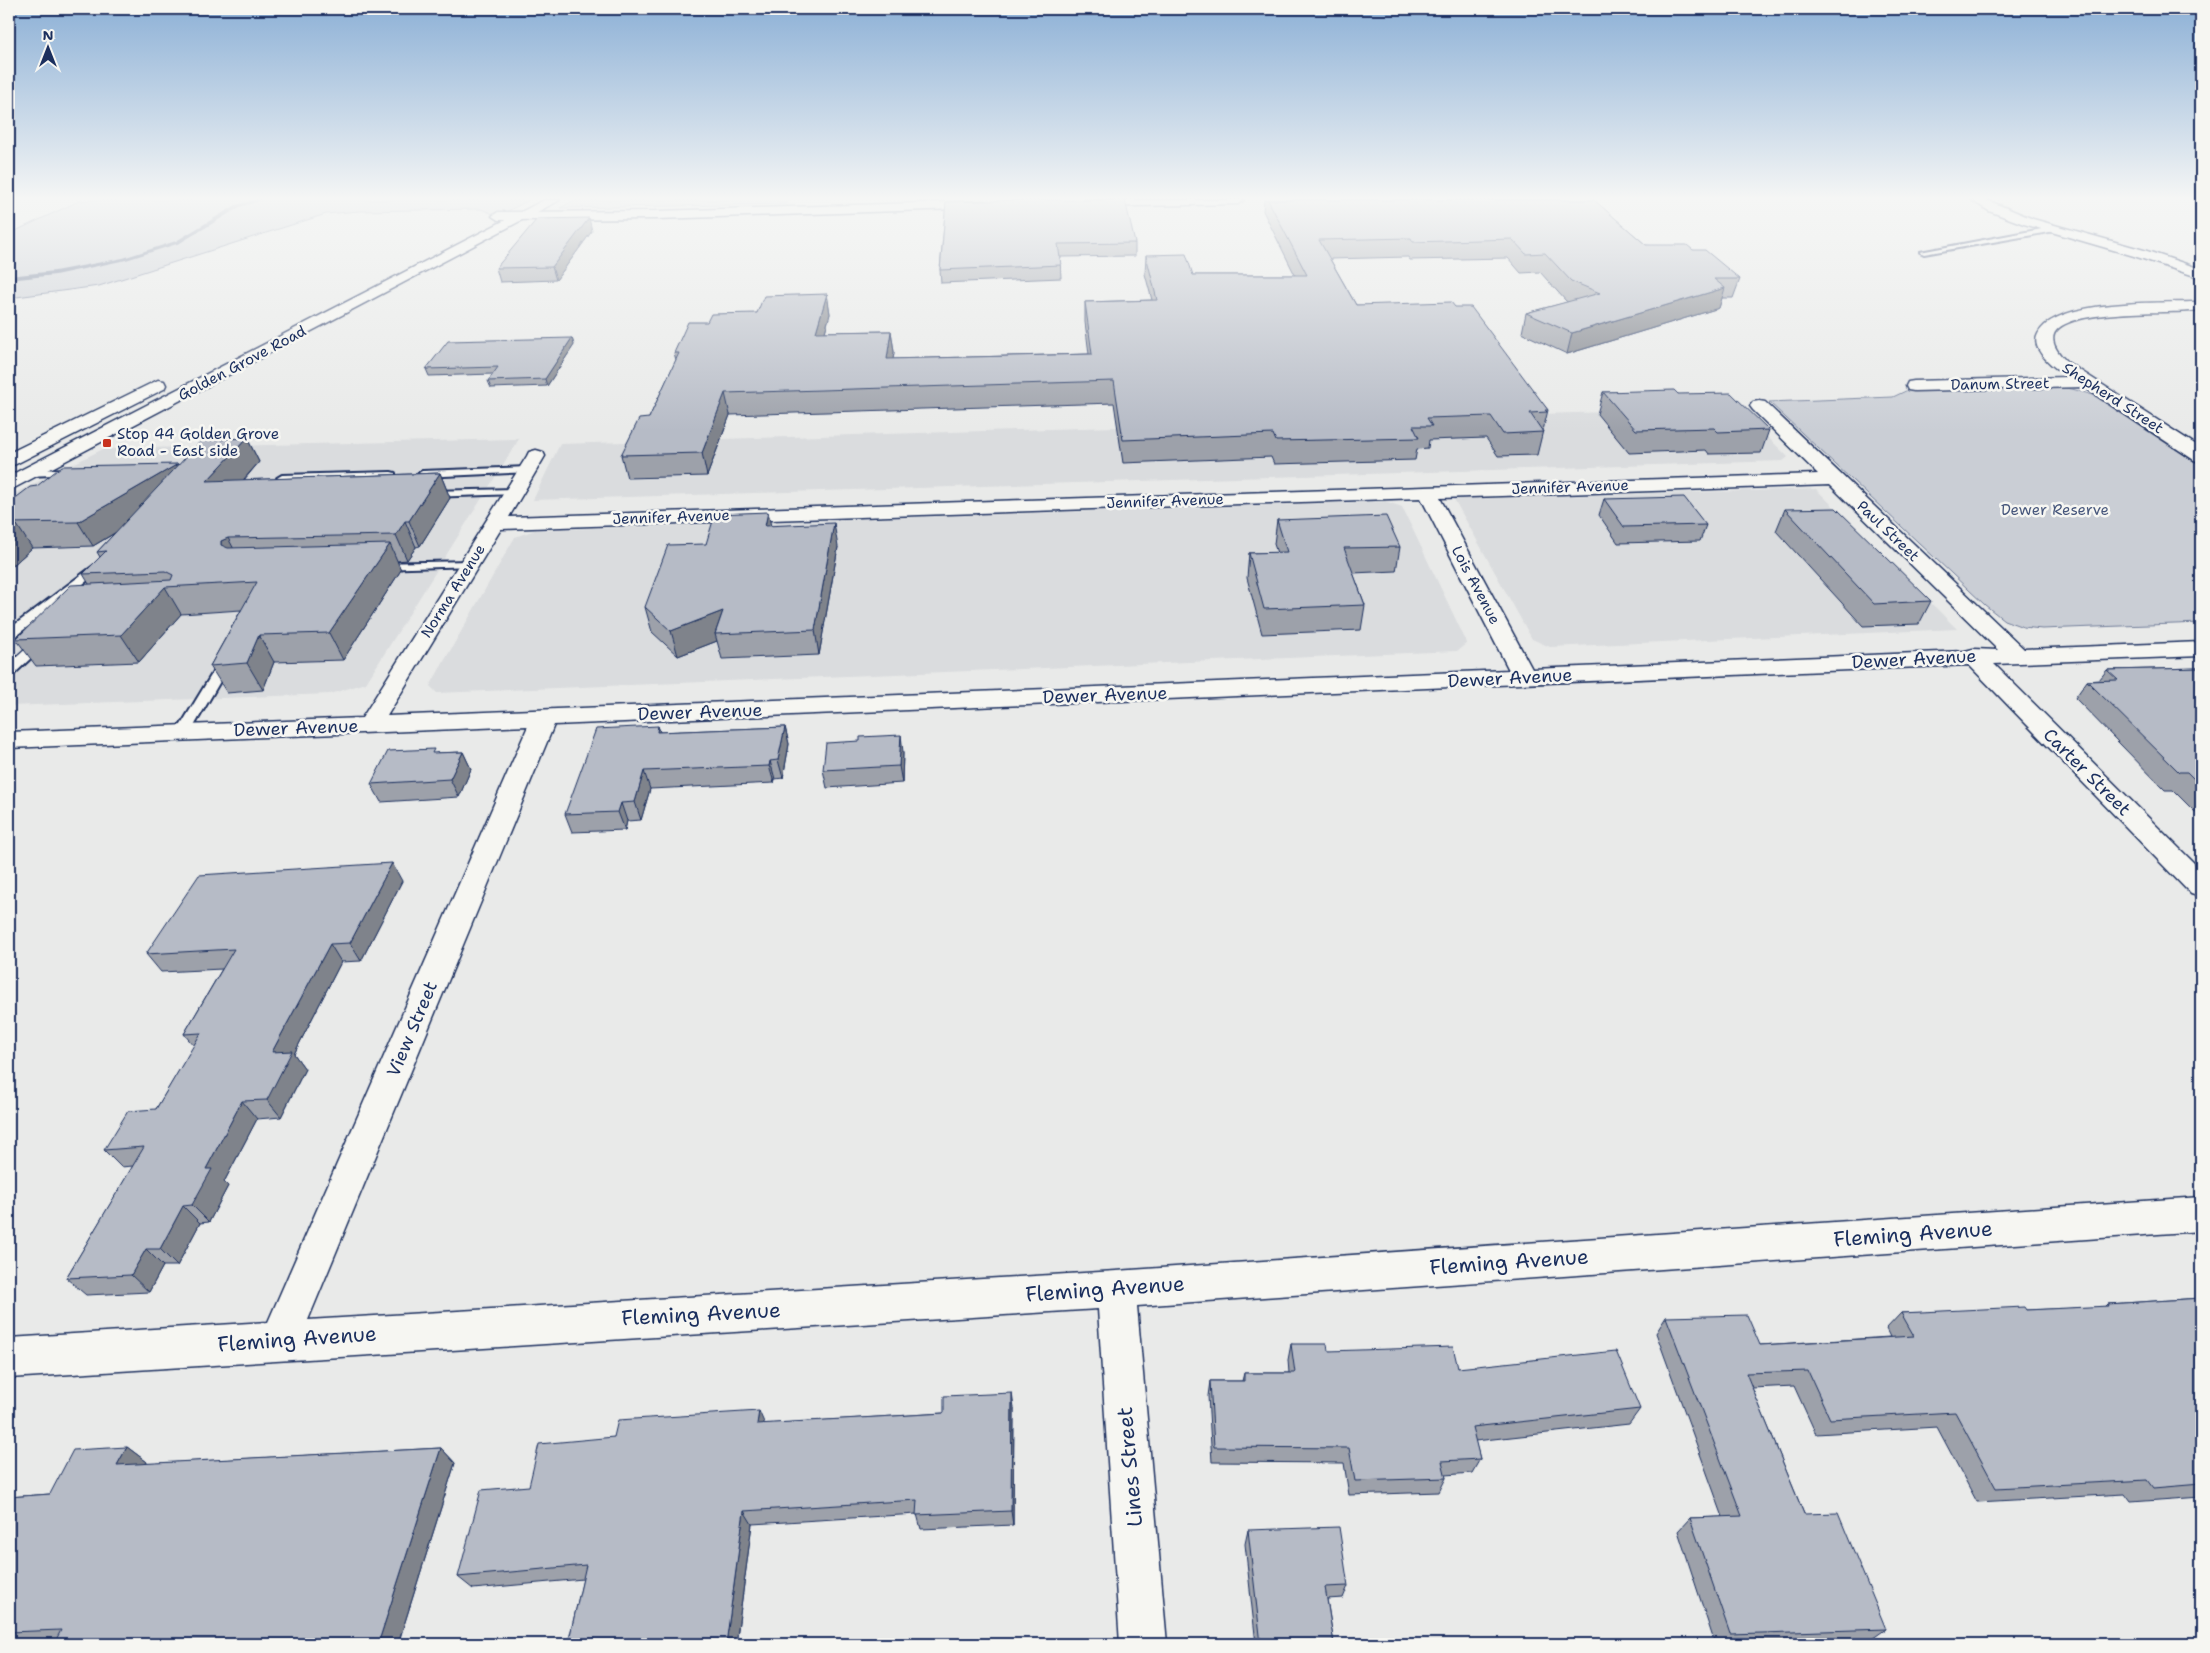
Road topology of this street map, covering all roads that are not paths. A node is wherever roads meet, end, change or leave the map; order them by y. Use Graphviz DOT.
graph roads {
  1 [pos="375,277"];
  2 [pos="405,277"];
  3 [pos="2194,307"];
  4 [pos="297,316"];
  5 [pos="172,378"];
  6 [pos="2087,382"];
  7 [pos="1914,386"];
  8 [pos="1758,406"];
  9 [pos="2201,456"];
  10 [pos="9,460"];
  11 [pos="532,463"];
  12 [pos="80,472"];
  13 [pos="28,473"];
  14 [pos="282,478"];
  15 [pos="1834,479"];
  16 [pos="9,483"];
  17 [pos="515,492"];
  18 [pos="1427,492"];
  19 [pos="418,494"];
  20 [pos="497,523"];
  21 [pos="112,557"];
  22 [pos="470,564"];
  23 [pos="371,566"];
  24 [pos="51,632"];
  25 [pos="9,635"];
  26 [pos="233,648"];
  27 [pos="2201,648"];
  28 [pos="1973,656"];
  29 [pos="2018,656"];
  30 [pos="9,671"];
  31 [pos="1525,678"];
  32 [pos="544,718"];
  33 [pos="369,726"];
  34 [pos="183,732"];
  35 [pos="9,740"];
  36 [pos="2201,887"];
  37 [pos="2201,1214"];
  38 [pos="1116,1289"];
  39 [pos="280,1340"];
  40 [pos="9,1358"];
  41 [pos="1144,1644"];
  1 -- 4 [label="street, Golden Grove Road"];
  2 -- 13 [label="street, Golden Grove Road"];
  3 -- 6 [label="street, Shepherd Street"];
  5 -- 10 [label="street, Golden Grove Road"];
  6 -- 7 [label="street, Danum Street"];
  6 -- 9 [label="street, Shepherd Street"];
  8 -- 15 [label="street, Paul Street"];
  11 -- 14 [label="lane"];
  11 -- 17 [label="street, Norma Avenue"];
  12 -- 13 [label="lane"];
  13 -- 16 [label="street, Golden Grove Road"];
  15 -- 18 [label="street, Jennifer Avenue"];
  15 -- 29 [label="street, Paul Street"];
  17 -- 19 [label="lane"];
  17 -- 20 [label="street, Norma Avenue"];
  18 -- 20 [label="street, Jennifer Avenue"];
  18 -- 31 [label="street, Lois Avenue"];
  20 -- 22 [label="street, Norma Avenue"];
  21 -- 25 [label="lane"];
  22 -- 23 [label="lane"];
  22 -- 33 [label="street, Norma Avenue"];
  24 -- 30 [label="lane"];
  26 -- 34 [label="lane"];
  27 -- 29 [label="street, Dewer Avenue"];
  28 -- 29 [label="street, Dewer Avenue"];
  28 -- 31 [label="street, Dewer Avenue"];
  28 -- 36 [label="street, Carter Street"];
  31 -- 32 [label="street, Dewer Avenue"];
  32 -- 33 [label="street, Dewer Avenue"];
  32 -- 39 [label="street, View Street"];
  33 -- 34 [label="street, Dewer Avenue"];
  34 -- 35 [label="street, Dewer Avenue"];
  37 -- 38 [label="street, Fleming Avenue"];
  38 -- 39 [label="street, Fleming Avenue"];
  38 -- 41 [label="street, Lines Street"];
  39 -- 40 [label="street, Fleming Avenue"];
}
